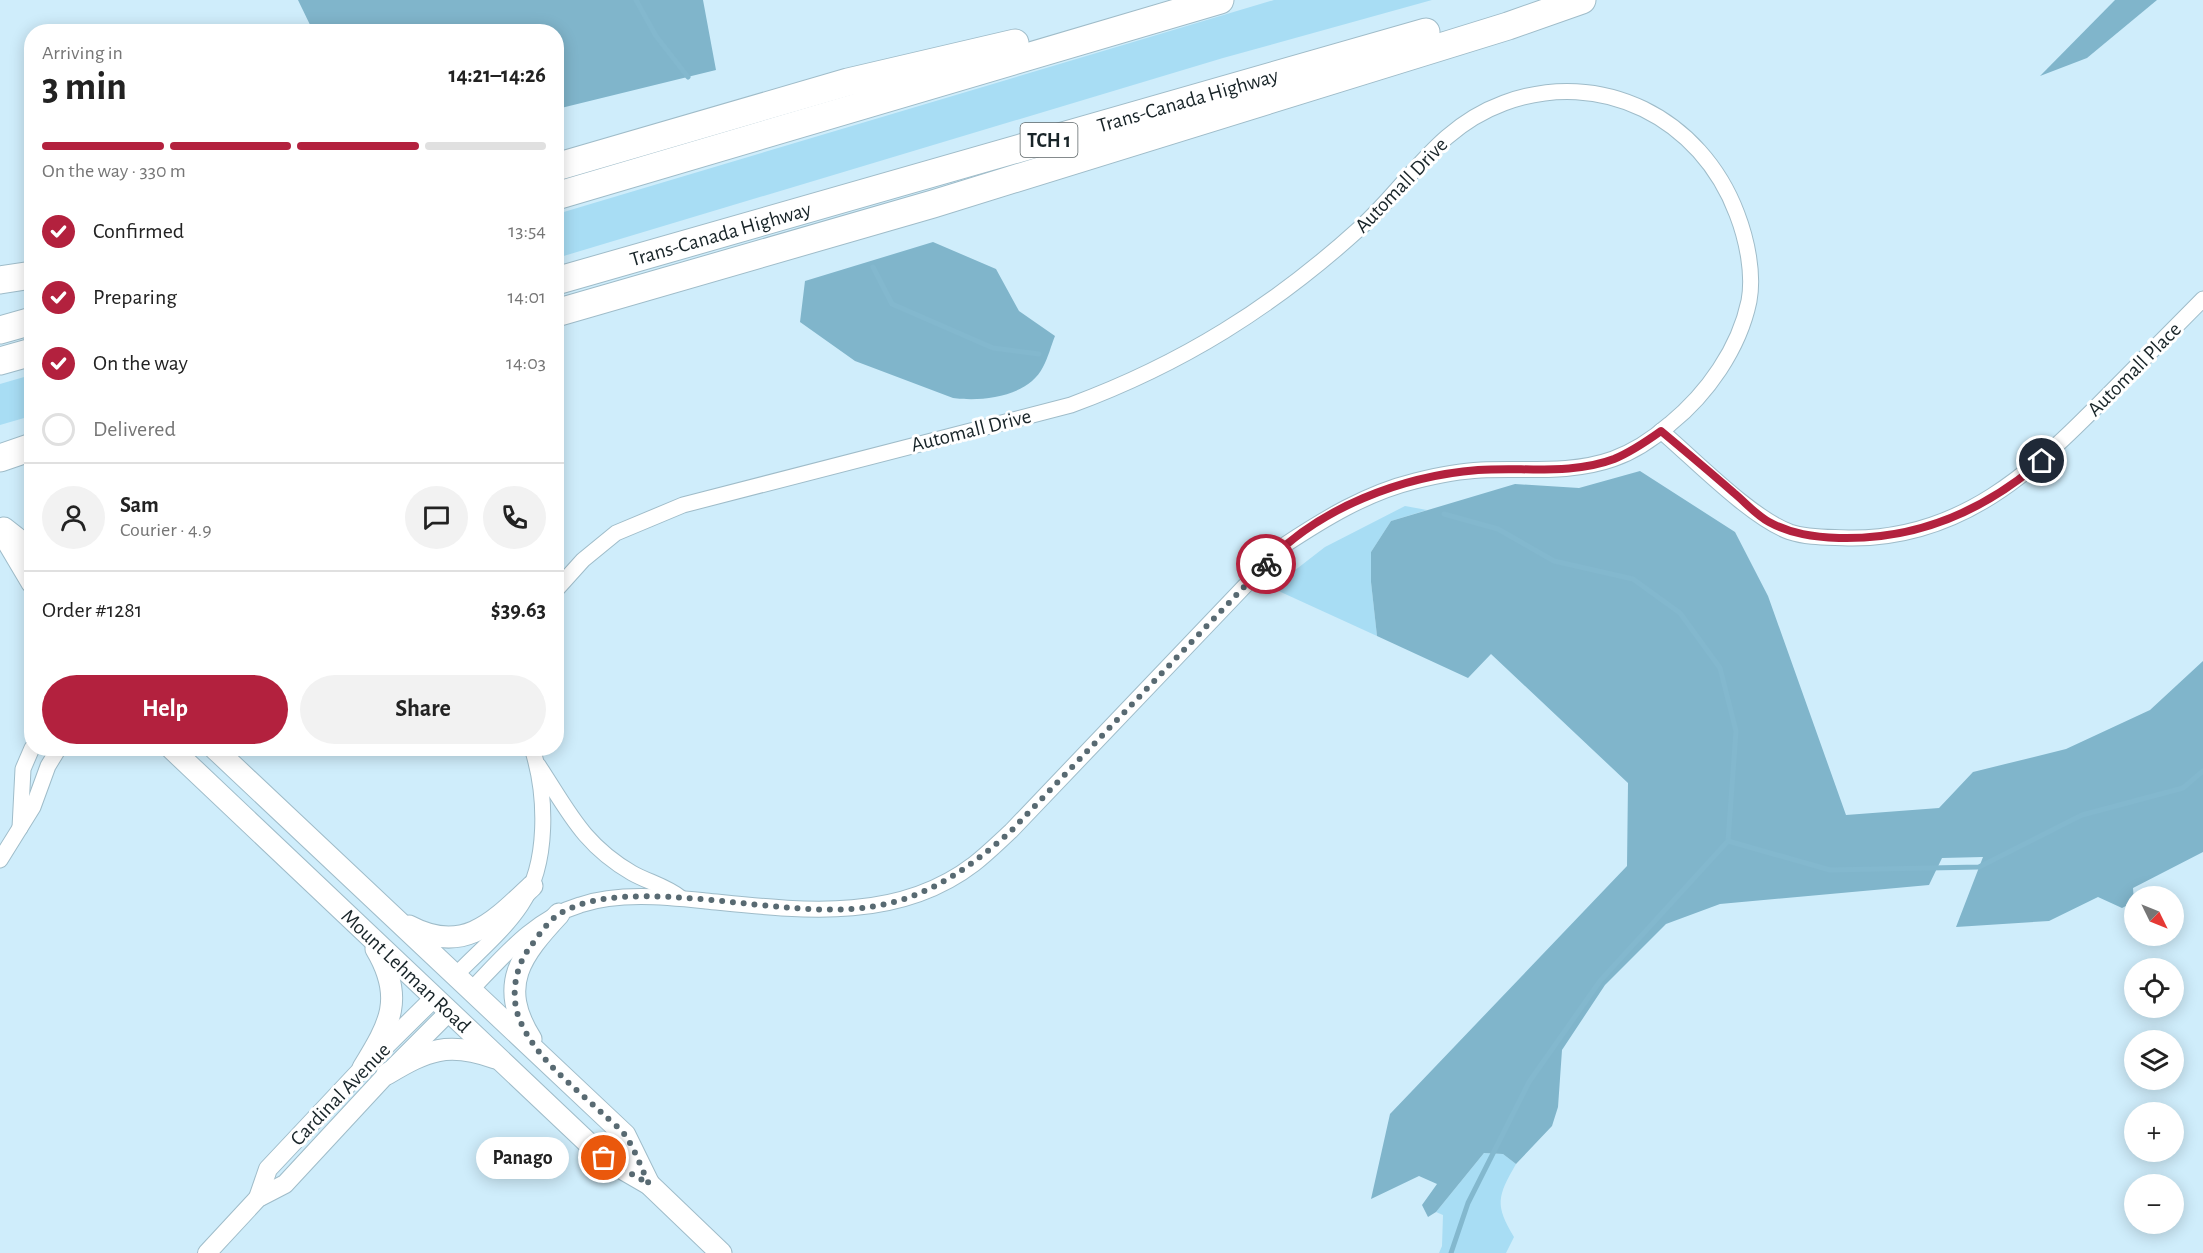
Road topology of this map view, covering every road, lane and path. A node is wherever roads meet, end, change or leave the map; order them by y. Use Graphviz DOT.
graph roads {
  1 [pos="1191,0"];
  2 [pos="1220,0"];
  3 [pos="1542,0"];
  4 [pos="1582,0"];
  5 [pos="564,165"];
  6 [pos="564,194"];
  7 [pos="24,276"];
  8 [pos="564,279"];
  9 [pos="0,280"];
  10 [pos="2203,299"];
  11 [pos="564,311"];
  12 [pos="24,323"];
  13 [pos="0,330"];
  14 [pos="24,354"];
  15 [pos="0,361"];
  16 [pos="1661,431"];
  17 [pos="24,449"];
  18 [pos="0,456"];
  19 [pos="0,527"];
  20 [pos="24,544"];
  21 [pos="24,572"];
  22 [pos="564,581"];
  23 [pos="29,756"];
  24 [pos="54,756"];
  25 [pos="179,756"];
  26 [pos="222,756"];
  27 [pos="534,756"];
  28 [pos="535,756"];
  29 [pos="20,828"];
  30 [pos="0,860"];
  31 [pos="532,886"];
  32 [pos="681,898"];
  33 [pos="387,914"];
  34 [pos="559,914"];
  35 [pos="366,933"];
  36 [pos="455,976"];
  37 [pos="470,991"];
  38 [pos="442,1005"];
  39 [pos="543,1058"];
  40 [pos="501,1060"];
  41 [pos="363,1068"];
  42 [pos="387,1074"];
  43 [pos="649,1184"];
  44 [pos="258,1198"];
  45 [pos="207,1253"];
  46 [pos="721,1253"];
  1 -- 5 [label="highway"];
  2 -- 6 [label="highway"];
  3 -- 8 [label="highway, Trans-Canada Highway / TCH 1"];
  4 -- 11 [label="highway"];
  7 -- 9 [label="highway"];
  10 -- 16 [label="street, Automall Place"];
  12 -- 13 [label="highway"];
  14 -- 15 [label="highway"];
  16 -- 22 [label="street, Automall Drive"];
  16 -- 32 [label="street, Automall Drive"];
  17 -- 18 [label="highway"];
  19 -- 20 [label="main road"];
  19 -- 21 [label="main road"];
  23 -- 29 [label="street"];
  24 -- 29 [label="street"];
  25 -- 35 [label="main road, Mount Lehman Road"];
  26 -- 33 [label="main road, Mount Lehman Road"];
  27 -- 31 [label="street, Automall Drive"];
  28 -- 32 [label="street, Automall Drive"];
  29 -- 30 [label="street"];
  31 -- 33 [label="main road"];
  31 -- 36 [label="street, Automall Drive"];
  32 -- 34 [label="street, Automall Drive"];
  33 -- 36 [label="main road, Mount Lehman Road"];
  34 -- 37 [label="street, Automall Drive"];
  34 -- 39 [label="main road"];
  35 -- 38 [label="main road, Mount Lehman Road"];
  35 -- 41 [label="main road"];
  36 -- 37 [label="main road, Mount Lehman Road"];
  36 -- 38 [label="main road"];
  37 -- 38 [label="main road"];
  37 -- 39 [label="main road, Mount Lehman Road"];
  38 -- 40 [label="main road, Mount Lehman Road"];
  38 -- 41 [label="street, Cardinal Avenue"];
  38 -- 42 [label="street, Cardinal Avenue"];
  39 -- 43 [label="main road, Mount Lehman Road"];
  40 -- 42 [label="main road"];
  40 -- 43 [label="main road, Mount Lehman Road"];
  41 -- 44 [label="street, Cardinal Avenue"];
  42 -- 44 [label="street, Cardinal Avenue"];
  43 -- 46 [label="main road, Mount Lehman Road"];
  44 -- 45 [label="street, Cardinal Avenue"];
}
